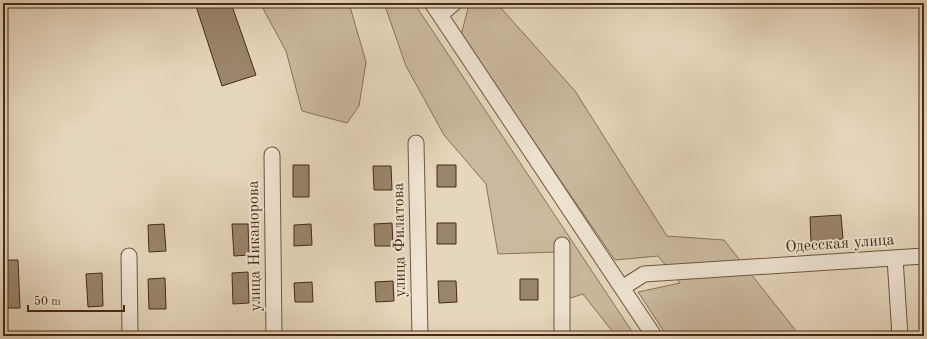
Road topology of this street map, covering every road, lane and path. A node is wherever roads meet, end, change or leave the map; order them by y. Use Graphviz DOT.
graph roads {
  1 [pos="454,3"];
  2 [pos="436,9"];
  3 [pos="416,143"];
  4 [pos="272,155"];
  5 [pos="562,245"];
  6 [pos="129,256"];
  7 [pos="924,256"];
  8 [pos="895,258"];
  9 [pos="622,288"];
  10 [pos="130,336"];
  11 [pos="274,336"];
  12 [pos="420,336"];
  13 [pos="562,336"];
  14 [pos="654,336"];
  15 [pos="900,336"];
  1 -- 2 [label="street"];
  2 -- 9 [label="street"];
  3 -- 12 [label="street, улица Филатова"];
  4 -- 11 [label="street, улица Никанорова"];
  5 -- 13 [label="street"];
  6 -- 10 [label="street"];
  7 -- 8 [label="street, Одесская улица"];
  8 -- 9 [label="street, Одесская улица"];
  8 -- 15 [label="street"];
  9 -- 14 [label="street"];
}
